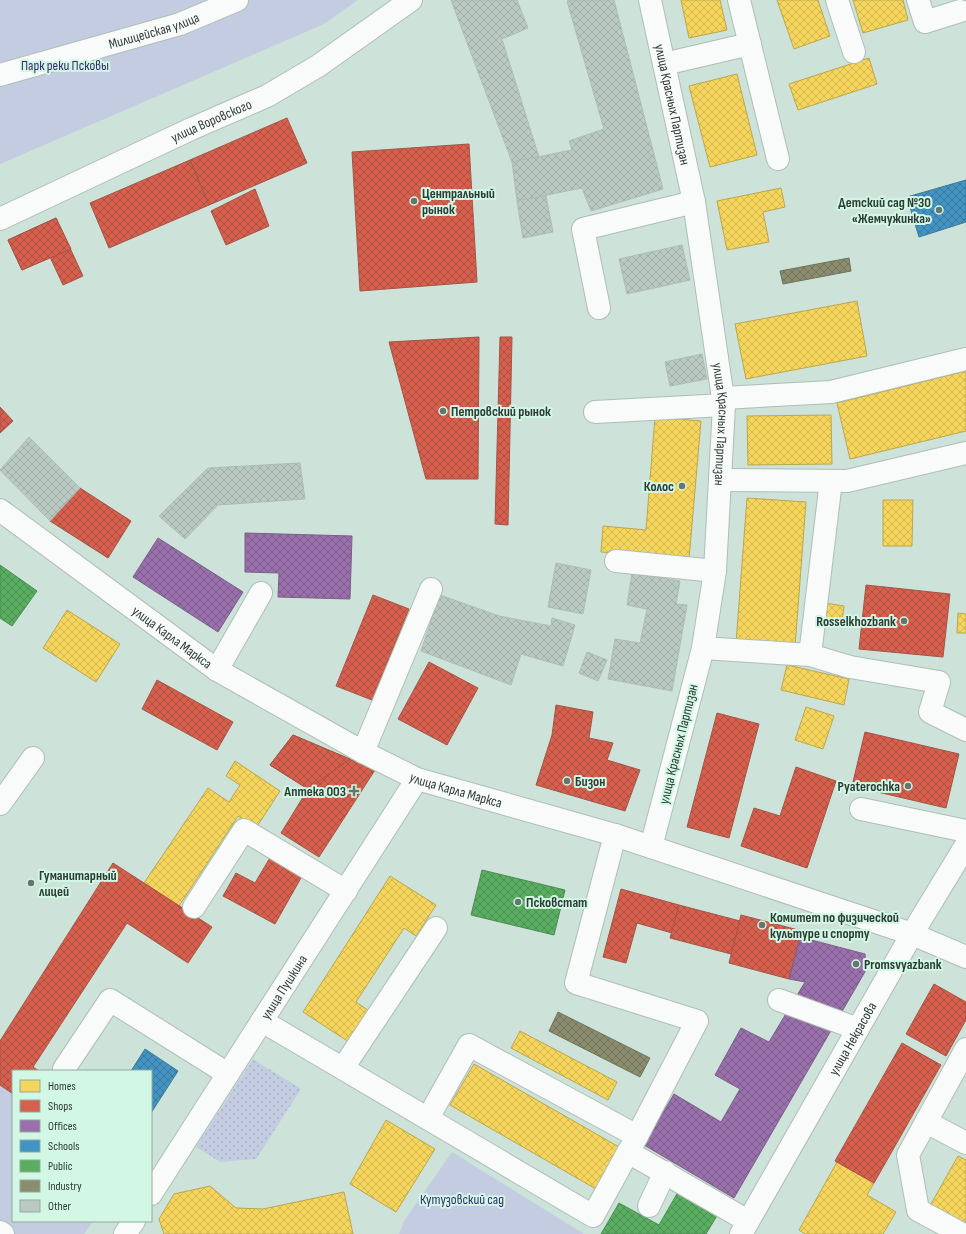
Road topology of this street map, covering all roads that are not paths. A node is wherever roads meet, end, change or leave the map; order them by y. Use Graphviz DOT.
graph roads {
  1 [pos="237,0"];
  2 [pos="410,0"];
  3 [pos="650,0"];
  4 [pos="739,0"];
  5 [pos="837,0"];
  6 [pos="918,0"];
  7 [pos="960,11"];
  8 [pos="750,44"];
  9 [pos="854,52"];
  10 [pos="664,64"];
  11 [pos="0,75"];
  12 [pos="778,160"];
  13 [pos="694,202"];
  14 [pos="0,219"];
  15 [pos="599,308"];
  16 [pos="966,359"];
  17 [pos="724,401"];
  18 [pos="595,412"];
  19 [pos="966,453"];
  20 [pos="720,480"];
  21 [pos="831,481"];
  22 [pos="0,510"];
  23 [pos="616,561"];
  24 [pos="715,571"];
  25 [pos="431,589"];
  26 [pos="260,593"];
  27 [pos="703,648"];
  28 [pos="810,655"];
  29 [pos="217,670"];
  30 [pos="966,730"];
  31 [pos="363,752"];
  32 [pos="33,758"];
  33 [pos="417,779"];
  34 [pos="0,804"];
  35 [pos="860,809"];
  36 [pos="966,831"];
  37 [pos="615,835"];
  38 [pos="966,845"];
  39 [pos="651,847"];
  40 [pos="346,891"];
  41 [pos="194,907"];
  42 [pos="436,928"];
  43 [pos="912,934"];
  44 [pos="966,957"];
  45 [pos="779,1000"];
  46 [pos="262,1021"];
  47 [pos="858,1029"];
  48 [pos="966,1049"];
  49 [pos="343,1068"];
  50 [pos="64,1069"];
  51 [pos="228,1074"];
  52 [pos="428,1118"];
  53 [pos="926,1122"];
  54 [pos="966,1143"];
  55 [pos="633,1144"];
  56 [pos="665,1172"];
  57 [pos="152,1192"];
  58 [pos="649,1206"];
  59 [pos="133,1222"];
  60 [pos="745,1227"];
  61 [pos="0,1232"];
  62 [pos="3,1234"];
  63 [pos="125,1234"];
  64 [pos="962,1234"];
  1 -- 11 [label="street, Милицейская улица"];
  2 -- 14 [label="street, улица Воровского"];
  3 -- 10 [label="street, улица Красных Партизан"];
  4 -- 8 [label="street"];
  5 -- 9 [label="street"];
  6 -- 7 [label="street"];
  8 -- 10 [label="street"];
  8 -- 12 [label="street"];
  10 -- 13 [label="street, улица Красных Партизан"];
  13 -- 15 [label="street"];
  13 -- 17 [label="street, улица Красных Партизан"];
  16 -- 17 [label="street"];
  17 -- 18 [label="street"];
  17 -- 20 [label="street, улица Красных Партизан"];
  19 -- 21 [label="street"];
  20 -- 21 [label="street"];
  20 -- 24 [label="street, улица Красных Партизан"];
  21 -- 28 [label="street"];
  22 -- 29 [label="street, улица Карла Маркса"];
  23 -- 24 [label="street"];
  24 -- 27 [label="street, улица Красных Партизан"];
  25 -- 31 [label="street"];
  26 -- 29 [label="street"];
  27 -- 28 [label="street"];
  27 -- 39 [label="street, улица Красных Партизан"];
  28 -- 30 [label="street"];
  29 -- 31 [label="street, улица Карла Маркса"];
  31 -- 33 [label="street, улица Карла Маркса"];
  32 -- 34 [label="street"];
  33 -- 37 [label="street, улица Карла Маркса"];
  33 -- 40 [label="street, улица Пушкина"];
  35 -- 36 [label="street"];
  37 -- 39 [label="street, улица Карла Маркса"];
  37 -- 55 [label="street"];
  38 -- 43 [label="street, улица Некрасова"];
  39 -- 43 [label="street, улица Карла Маркса"];
  40 -- 41 [label="street"];
  40 -- 46 [label="street, улица Пушкина"];
  42 -- 49 [label="street"];
  43 -- 44 [label="street, улица Карла Маркса"];
  43 -- 47 [label="street, улица Некрасова"];
  45 -- 47 [label="street"];
  46 -- 49 [label="street"];
  46 -- 51 [label="street, улица Пушкина"];
  47 -- 60 [label="street, улица Некрасова"];
  48 -- 53 [label="street"];
  49 -- 52 [label="street"];
  50 -- 51 [label="street"];
  51 -- 57 [label="street, улица Пушкина"];
  52 -- 55 [label="street"];
  52 -- 55 [label="street"];
  53 -- 54 [label="street"];
  53 -- 64 [label="street"];
  55 -- 56 [label="street"];
  56 -- 58 [label="street"];
  56 -- 60 [label="street"];
  59 -- 63 [label="street"];
  61 -- 62 [label="street"];
}
